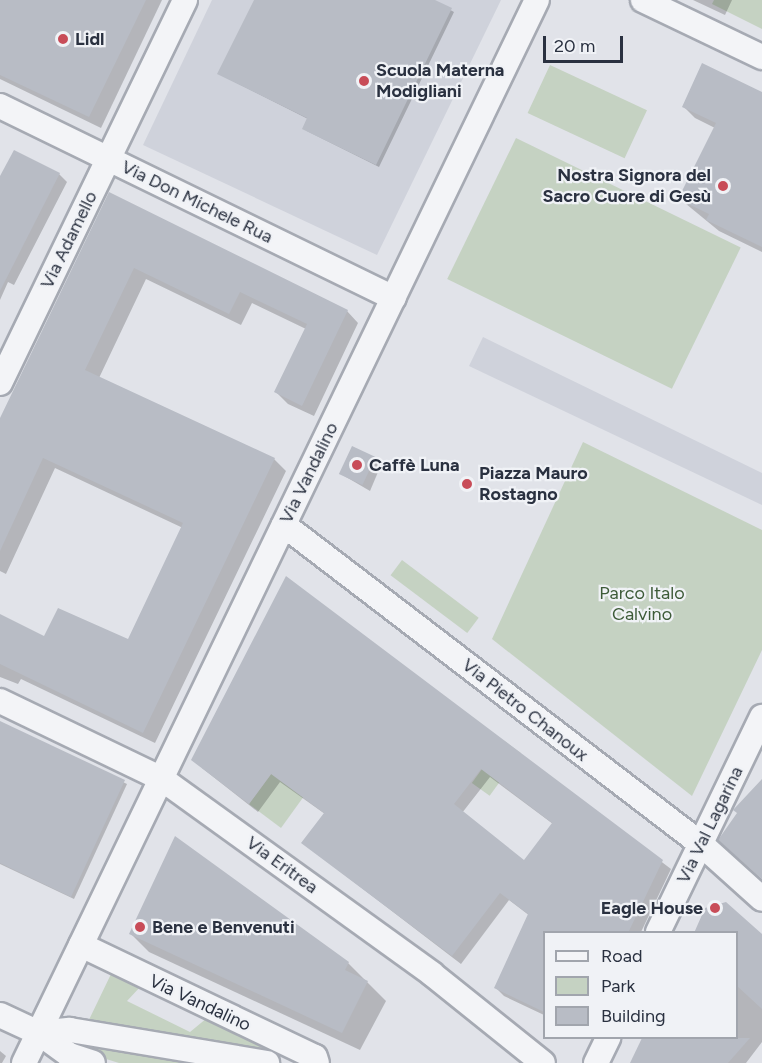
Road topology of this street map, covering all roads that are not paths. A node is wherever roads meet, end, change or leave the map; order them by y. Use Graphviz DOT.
graph roads {
  1 [pos="185,0"];
  2 [pos="537,0"];
  3 [pos="643,0"];
  4 [pos="762,57"];
  5 [pos="0,106"];
  6 [pos="108,159"];
  7 [pos="394,298"];
  8 [pos="0,383"];
  9 [pos="284,525"];
  10 [pos="0,701"];
  11 [pos="762,717"];
  12 [pos="162,778"];
  13 [pos="701,844"];
  14 [pos="762,899"];
  15 [pos="659,931"];
  16 [pos="81,945"];
  17 [pos="0,1015"];
  18 [pos="39,1033"];
  19 [pos="608,1039"];
  20 [pos="24,1063"];
  21 [pos="93,1063"];
  22 [pos="267,1063"];
  23 [pos="317,1063"];
  24 [pos="543,1063"];
  25 [pos="596,1063"];
  1 -- 6 [label="street, Via Adamello"];
  2 -- 7 [label="street, Via Vandalino"];
  3 -- 4 [label="street"];
  5 -- 6 [label="street, Via Don Michele Rua"];
  6 -- 7 [label="street, Via Don Michele Rua"];
  6 -- 8 [label="street, Via Adamello"];
  7 -- 9 [label="street, Via Vandalino"];
  9 -- 12 [label="street, Via Vandalino"];
  9 -- 13 [label="street, Via Pietro Chanoux"];
  10 -- 12 [label="street, Via Eritrea"];
  11 -- 13 [label="street, Via Val Lagarina"];
  12 -- 16 [label="street, Via Vandalino"];
  12 -- 24 [label="street, Via Eritrea"];
  13 -- 14 [label="street, Via Pietro Chanoux"];
  13 -- 15 [label="street, Via Val Lagarina"];
  16 -- 18 [label="street, Via Vandalino"];
  16 -- 23 [label="street, Via Vandalino"];
  17 -- 18 [label="street"];
  18 -- 20 [label="street, Via Vandalino"];
  18 -- 21 [label="street"];
  18 -- 22 [label="street, Via Vandalino"];
  19 -- 25 [label="street"];
}
